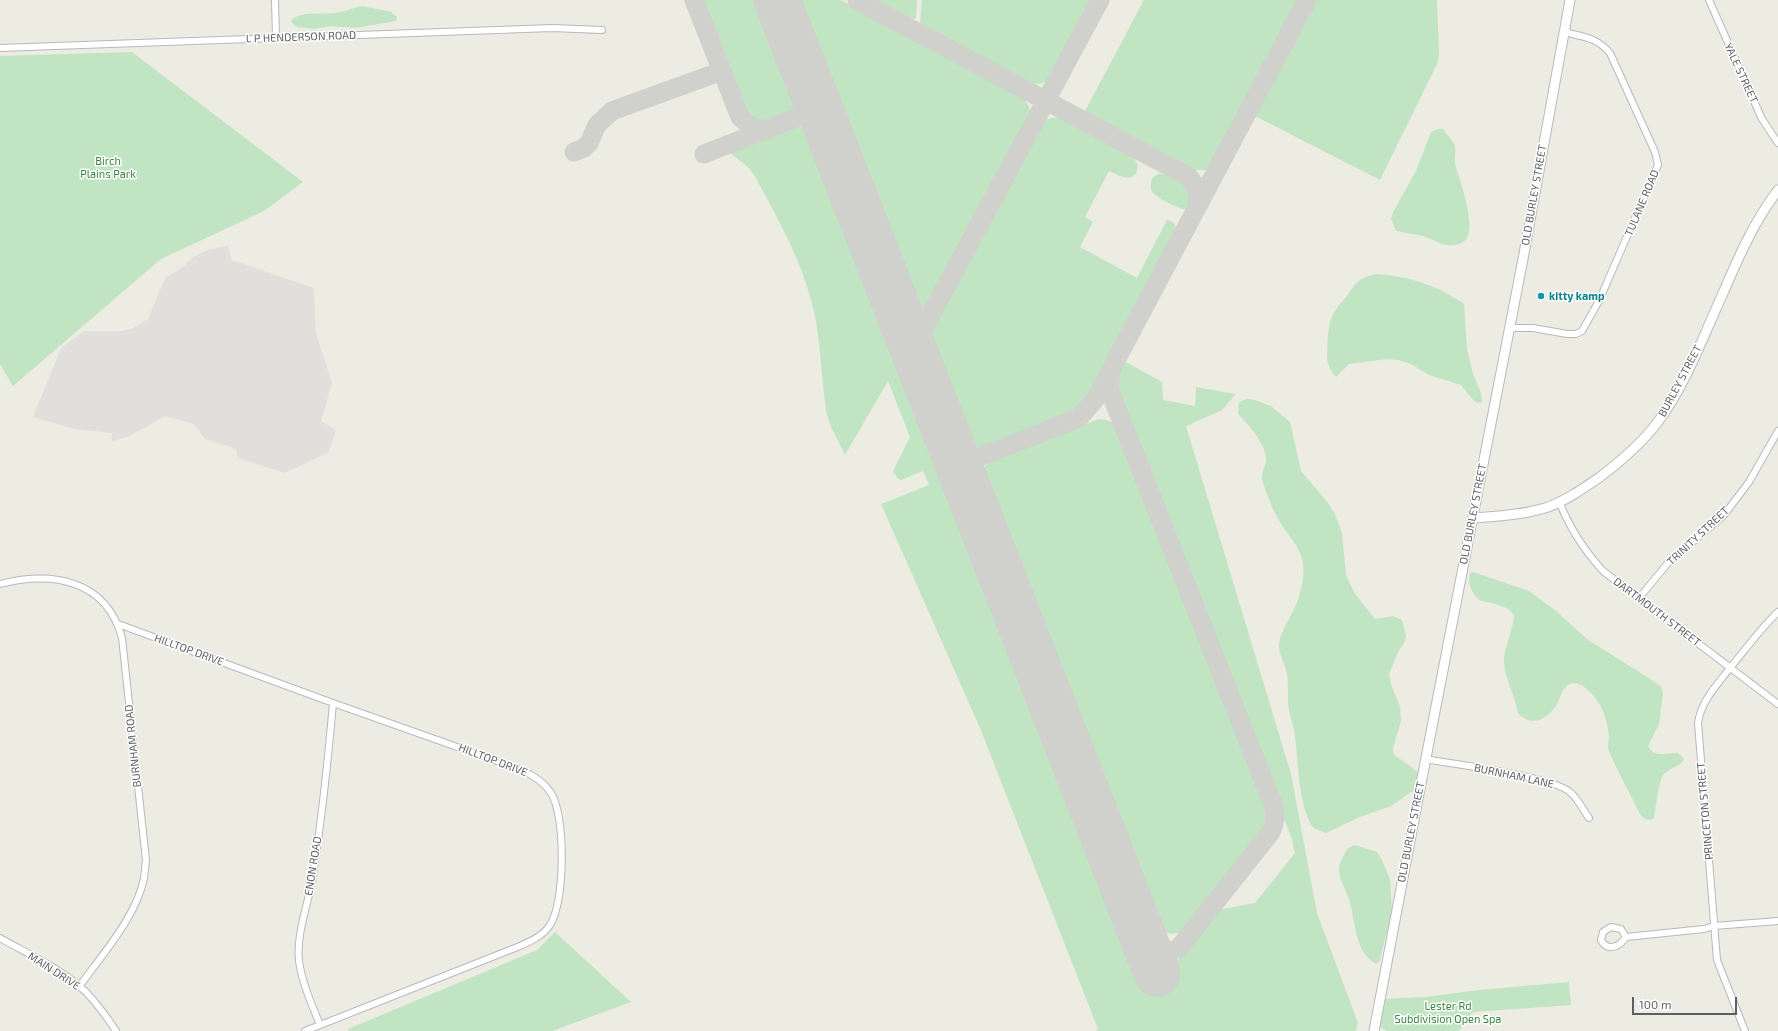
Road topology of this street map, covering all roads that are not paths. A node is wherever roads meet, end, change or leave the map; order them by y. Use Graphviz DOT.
graph roads {
  1 [pos="275,0"];
  2 [pos="1570,0"];
  3 [pos="1709,0"];
  4 [pos="602,30"];
  5 [pos="1564,32"];
  6 [pos="276,38"];
  7 [pos="0,48"];
  8 [pos="1778,143"];
  9 [pos="1778,190"];
  10 [pos="1509,328"];
  11 [pos="1778,431"];
  12 [pos="1559,501"];
  13 [pos="1473,518"];
  14 [pos="0,584"];
  15 [pos="1639,598"];
  16 [pos="1778,612"];
  17 [pos="118,624"];
  18 [pos="1731,668"];
  19 [pos="333,703"];
  20 [pos="1778,704"];
  21 [pos="1425,759"];
  22 [pos="1589,818"];
  23 [pos="1778,921"];
  24 [pos="1714,926"];
  25 [pos="1626,937"];
  26 [pos="0,938"];
  27 [pos="79,987"];
  28 [pos="320,1025"];
  29 [pos="1375,1029"];
  30 [pos="116,1031"];
  31 [pos="305,1031"];
  32 [pos="1745,1031"];
  1 -- 6 [label="street"];
  2 -- 5 [label="main road, OLD BURLEY STREET"];
  3 -- 8 [label="street, YALE STREET"];
  4 -- 6 [label="street, L P HENDERSON ROAD"];
  5 -- 10 [label="main road, OLD BURLEY STREET"];
  5 -- 10 [label="street, TULANE ROAD"];
  6 -- 7 [label="street, L P HENDERSON ROAD"];
  9 -- 12 [label="main road, BURLEY STREET"];
  10 -- 13 [label="main road, OLD BURLEY STREET"];
  11 -- 15 [label="street, TRINITY STREET"];
  12 -- 13 [label="main road, BURLEY STREET"];
  12 -- 15 [label="street, DARTMOUTH STREET"];
  13 -- 21 [label="main road, OLD BURLEY STREET"];
  14 -- 17 [label="street, BURNHAM ROAD"];
  15 -- 18 [label="street, DARTMOUTH STREET"];
  16 -- 18 [label="street, PRINCETON STREET"];
  17 -- 19 [label="street, HILLTOP DRIVE"];
  17 -- 27 [label="street, BURNHAM ROAD"];
  18 -- 20 [label="street, DARTMOUTH STREET"];
  18 -- 24 [label="street, PRINCETON STREET"];
  19 -- 28 [label="street, ENON ROAD"];
  19 -- 28 [label="street, HILLTOP DRIVE"];
  21 -- 22 [label="street, BURNHAM LANE"];
  21 -- 29 [label="main road, OLD BURLEY STREET"];
  23 -- 24 [label="street"];
  24 -- 25 [label="street"];
  24 -- 32 [label="street, PRINCETON STREET"];
  26 -- 27 [label="street, MAIN DRIVE"];
  27 -- 30 [label="street, MAIN DRIVE"];
  28 -- 31 [label="street, HILLTOP DRIVE"];
}
